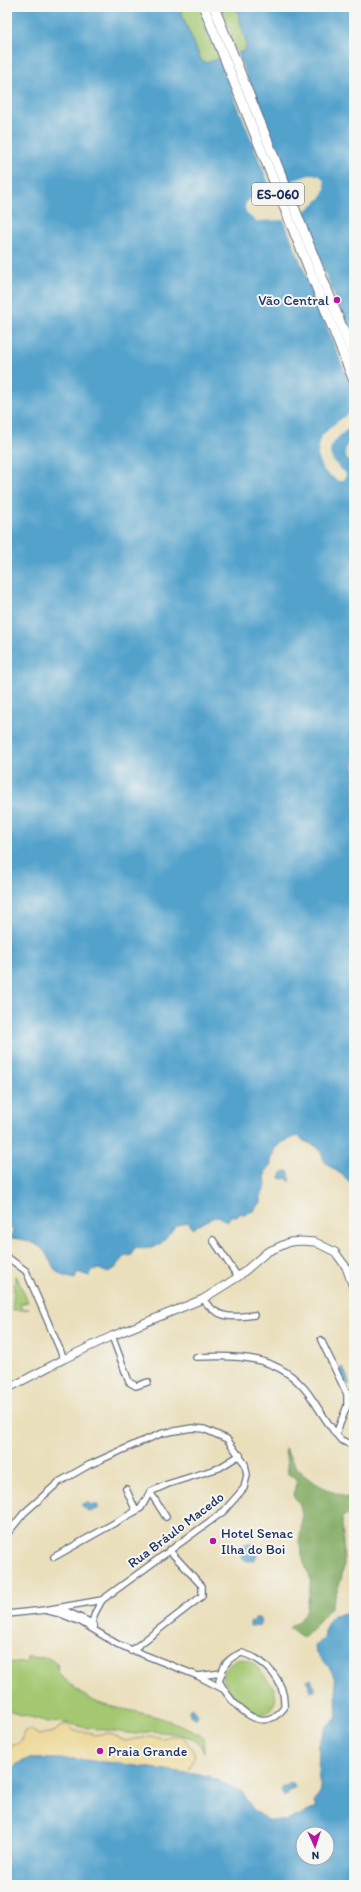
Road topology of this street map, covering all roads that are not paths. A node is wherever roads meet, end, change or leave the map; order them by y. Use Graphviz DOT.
graph roads {
  1 [pos="204,7"];
  2 [pos="214,7"];
  3 [pos="354,357"];
  4 [pos="354,381"];
  5 [pos="213,1240"];
  6 [pos="7,1257"];
  7 [pos="238,1277"];
  8 [pos="354,1290"];
  9 [pos="203,1299"];
  10 [pos="254,1316"];
  11 [pos="112,1336"];
  12 [pos="321,1340"];
  13 [pos="196,1357"];
  14 [pos="64,1359"];
  15 [pos="148,1382"];
  16 [pos="7,1389"];
  17 [pos="336,1434"];
  18 [pos="354,1446"];
  19 [pos="240,1455"];
  20 [pos="126,1489"];
  21 [pos="150,1492"];
  22 [pos="136,1511"];
  23 [pos="166,1517"];
  24 [pos="7,1534"];
  25 [pos="169,1550"];
  26 [pos="54,1557"];
  27 [pos="102,1600"];
  28 [pos="58,1608"];
  29 [pos="45,1610"];
  30 [pos="7,1614"];
  31 [pos="92,1624"];
  32 [pos="98,1633"];
  33 [pos="131,1650"];
  34 [pos="222,1673"];
  35 [pos="198,1676"];
  36 [pos="224,1689"];
  1 -- 4 [label="main road, ES-060"];
  2 -- 3 [label="main road, ES-060"];
  5 -- 7 [label="street"];
  6 -- 14 [label="street"];
  7 -- 8 [label="street"];
  7 -- 9 [label="street"];
  9 -- 10 [label="street"];
  9 -- 11 [label="street"];
  11 -- 14 [label="street"];
  11 -- 15 [label="street"];
  12 -- 17 [label="street"];
  13 -- 17 [label="street"];
  14 -- 16 [label="street"];
  17 -- 18 [label="street"];
  19 -- 21 [label="street"];
  19 -- 24 [label="street, Rua Bráulo Macedo"];
  19 -- 25 [label="street, Rua Bráulo Macedo"];
  20 -- 22 [label="street"];
  21 -- 22 [label="street"];
  21 -- 23 [label="street"];
  22 -- 26 [label="street"];
  25 -- 27 [label="street, Rua Bráulo Macedo"];
  25 -- 33 [label="street"];
  27 -- 28 [label="street"];
  27 -- 31 [label="street, Rua Bráulo Macedo"];
  28 -- 29 [label="street"];
  28 -- 31 [label="street"];
  29 -- 30 [label="street"];
  29 -- 32 [label="street"];
  31 -- 32 [label="street"];
  32 -- 33 [label="street"];
  33 -- 35 [label="street"];
  34 -- 35 [label="street"];
  34 -- 36 [label="street"];
  34 -- 36 [label="street"];
  35 -- 36 [label="street"];
}
